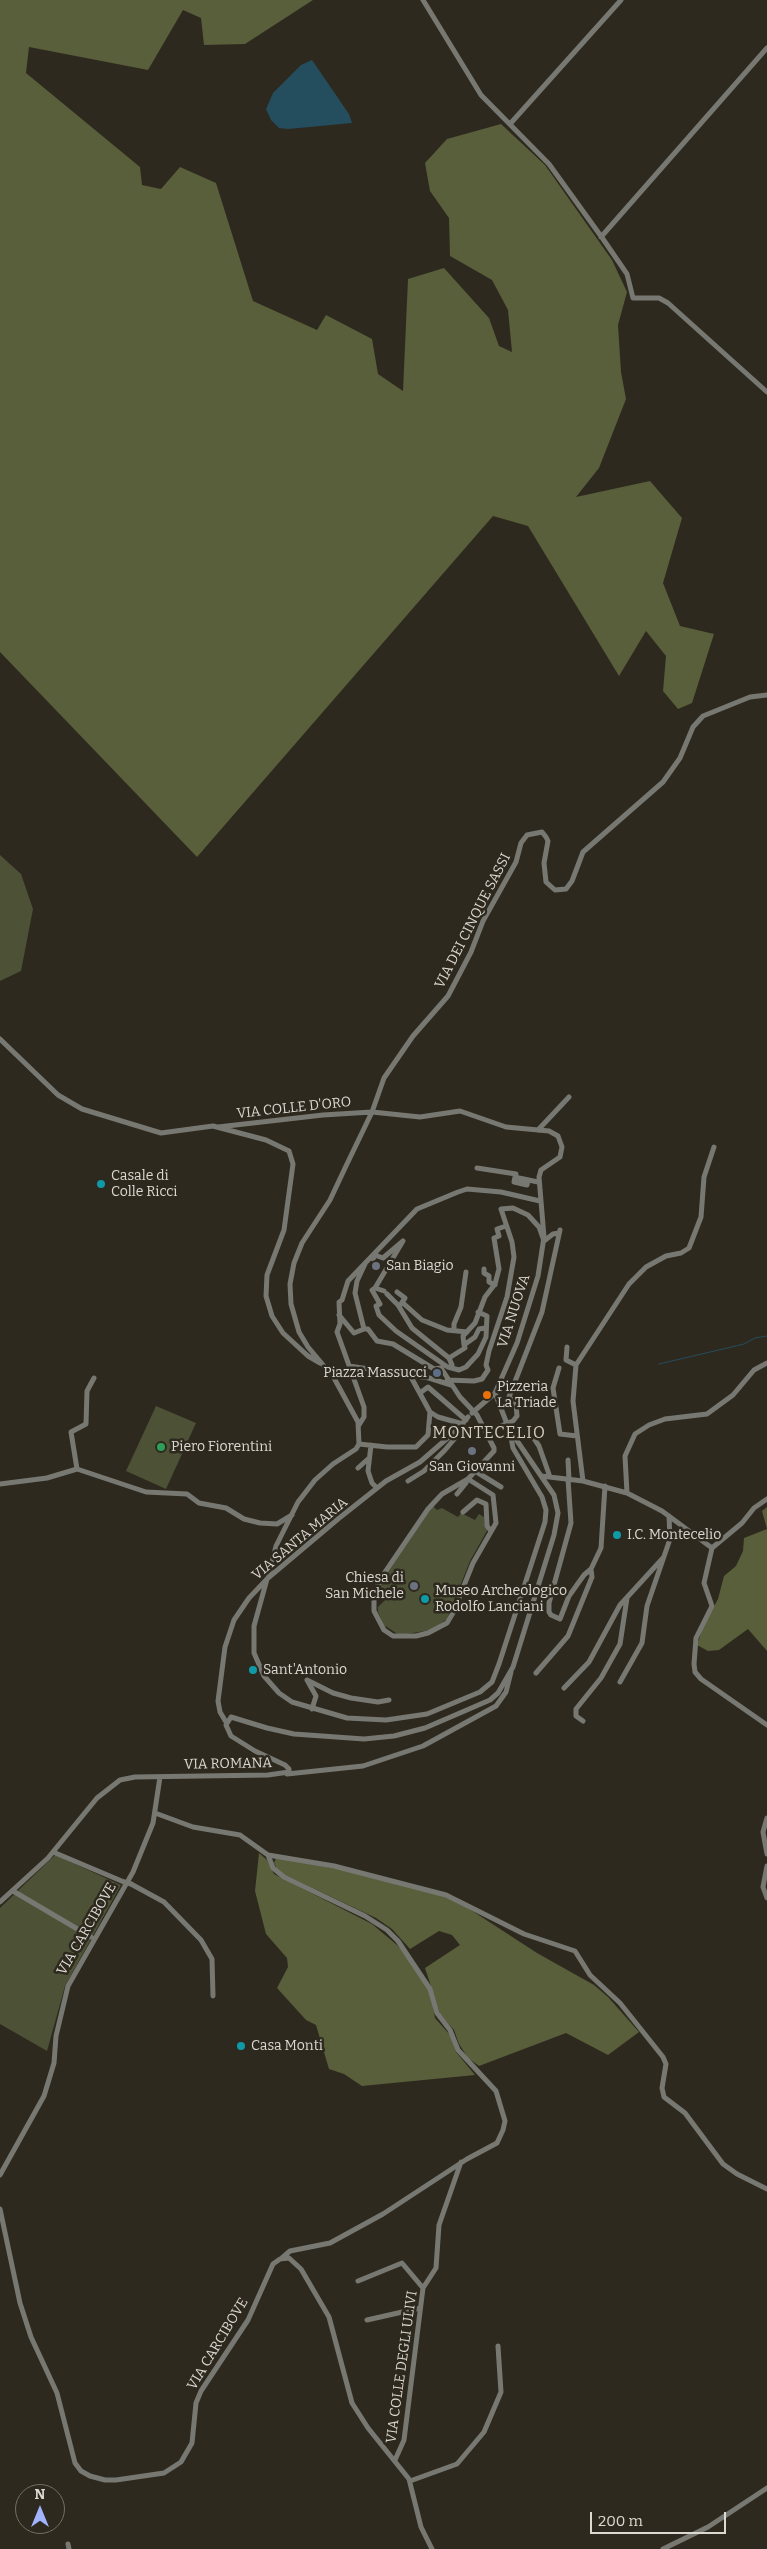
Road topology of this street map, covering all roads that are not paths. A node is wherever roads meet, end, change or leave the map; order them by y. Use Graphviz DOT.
graph roads {
  1 [pos="423,0"];
  2 [pos="621,0"];
  3 [pos="767,48"];
  4 [pos="510,124"];
  5 [pos="601,236"];
  6 [pos="767,392"];
  7 [pos="767,695"];
  8 [pos="0,1039"];
  9 [pos="569,1098"];
  10 [pos="372,1112"];
  11 [pos="218,1127"];
  12 [pos="538,1130"];
  13 [pos="714,1147"];
  14 [pos="477,1168"];
  15 [pos="538,1182"];
  16 [pos="540,1201"];
  17 [pos="506,1226"];
  18 [pos="544,1240"];
  19 [pos="367,1262"];
  20 [pos="484,1269"];
  21 [pos="466,1272"];
  22 [pos="494,1285"];
  23 [pos="374,1290"];
  24 [pos="397,1292"];
  25 [pos="400,1304"];
  26 [pos="478,1312"];
  27 [pos="339,1315"];
  28 [pos="364,1328"];
  29 [pos="485,1328"];
  30 [pos="454,1330"];
  31 [pos="467,1332"];
  32 [pos="426,1339"];
  33 [pos="464,1345"];
  34 [pos="567,1347"];
  35 [pos="419,1348"];
  36 [pos="449,1358"];
  37 [pos="767,1363"];
  38 [pos="323,1365"];
  39 [pos="576,1365"];
  40 [pos="349,1366"];
  41 [pos="446,1368"];
  42 [pos="559,1368"];
  43 [pos="411,1377"];
  44 [pos="94,1378"];
  45 [pos="429,1378"];
  46 [pos="448,1380"];
  47 [pos="451,1385"];
  48 [pos="428,1387"];
  49 [pos="420,1393"];
  50 [pos="494,1393"];
  51 [pos="430,1412"];
  52 [pos="470,1417"];
  53 [pos="360,1426"];
  54 [pos="508,1426"];
  55 [pos="458,1429"];
  56 [pos="529,1431"];
  57 [pos="486,1432"];
  58 [pos="577,1436"];
  59 [pos="359,1444"];
  60 [pos="371,1445"];
  61 [pos="368,1459"];
  62 [pos="568,1460"];
  63 [pos="358,1468"];
  64 [pos="77,1470"];
  65 [pos="476,1471"];
  66 [pos="540,1476"];
  67 [pos="550,1477"];
  68 [pos="569,1479"];
  69 [pos="408,1480"];
  70 [pos="468,1480"];
  71 [pos="583,1481"];
  72 [pos="0,1484"];
  73 [pos="605,1486"];
  74 [pos="501,1487"];
  75 [pos="377,1488"];
  76 [pos="457,1494"];
  77 [pos="492,1494"];
  78 [pos="628,1494"];
  79 [pos="767,1499"];
  80 [pos="484,1503"];
  81 [pos="463,1512"];
  82 [pos="292,1515"];
  83 [pos="669,1516"];
  84 [pos="491,1531"];
  85 [pos="712,1548"];
  86 [pos="663,1558"];
  87 [pos="591,1569"];
  88 [pos="267,1578"];
  89 [pos="627,1597"];
  90 [pos="512,1669"];
  91 [pos="536,1673"];
  92 [pos="620,1682"];
  93 [pos="564,1688"];
  94 [pos="388,1700"];
  95 [pos="312,1709"];
  96 [pos="584,1721"];
  97 [pos="226,1722"];
  98 [pos="767,1725"];
  99 [pos="284,1774"];
  100 [pos="160,1777"];
  101 [pos="155,1813"];
  102 [pos="767,1818"];
  103 [pos="53,1852"];
  104 [pos="767,1854"];
  105 [pos="268,1855"];
  106 [pos="767,1866"];
  107 [pos="13,1890"];
  108 [pos="767,1898"];
  109 [pos="0,1902"];
  110 [pos="91,1937"];
  111 [pos="212,1996"];
  112 [pos="462,2162"];
  113 [pos="0,2175"];
  114 [pos="767,2189"];
  115 [pos="0,2209"];
  116 [pos="282,2258"];
  117 [pos="358,2281"];
  118 [pos="423,2288"];
  119 [pos="420,2308"];
  120 [pos="367,2320"];
  121 [pos="498,2346"];
  122 [pos="396,2460"];
  123 [pos="410,2481"];
  124 [pos="767,2488"];
  125 [pos="432,2549"];
  126 [pos="663,2549"];
  1 -- 4 [label="street"];
  2 -- 4 [label="street"];
  3 -- 5 [label="street"];
  4 -- 5 [label="street"];
  5 -- 6 [label="street"];
  7 -- 10 [label="street, VIA DEI CINQUE SASSI"];
  8 -- 11 [label="street, VIA COLLE D'ORO"];
  9 -- 12 [label="street"];
  10 -- 11 [label="street, VIA COLLE D'ORO"];
  10 -- 12 [label="street, VIA COLLE D'ORO"];
  10 -- 38 [label="street"];
  11 -- 38 [label="street"];
  12 -- 15 [label="street"];
  13 -- 39 [label="street"];
  14 -- 15 [label="street"];
  15 -- 16 [label="street, VIA NUOVA"];
  16 -- 18 [label="street, VIA NUOVA"];
  16 -- 19 [label="street"];
  17 -- 18 [label="street"];
  17 -- 22 [label="street"];
  17 -- 46 [label="street"];
  18 -- 50 [label="street, VIA NUOVA"];
  18 -- 54 [label="street"];
  19 -- 23 [label="street"];
  19 -- 27 [label="street"];
  19 -- 28 [label="street"];
  20 -- 22 [label="street"];
  21 -- 30 [label="street"];
  22 -- 26 [label="street"];
  23 -- 25 [label="street"];
  23 -- 35 [label="street"];
  24 -- 25 [label="street"];
  25 -- 30 [label="street"];
  25 -- 32 [label="street"];
  26 -- 29 [label="street"];
  26 -- 31 [label="street"];
  27 -- 28 [label="street"];
  27 -- 40 [label="street"];
  28 -- 41 [label="street"];
  29 -- 33 [label="street"];
  29 -- 41 [label="street"];
  30 -- 31 [label="street"];
  31 -- 33 [label="street"];
  32 -- 35 [label="street"];
  32 -- 36 [label="street"];
  33 -- 36 [label="street"];
  34 -- 39 [label="street"];
  35 -- 41 [label="street"];
  36 -- 41 [label="street"];
  37 -- 78 [label="street"];
  38 -- 53 [label="street"];
  39 -- 58 [label="street"];
  40 -- 43 [label="street"];
  40 -- 53 [label="street"];
  41 -- 46 [label="street"];
  42 -- 58 [label="street"];
  43 -- 45 [label="street"];
  43 -- 49 [label="street"];
  44 -- 64 [label="street"];
  45 -- 47 [label="street"];
  45 -- 48 [label="street"];
  46 -- 47 [label="street"];
  47 -- 52 [label="street"];
  48 -- 49 [label="street"];
  48 -- 52 [label="street"];
  49 -- 51 [label="street"];
  50 -- 52 [label="street, VIA SANTA MARIA"];
  50 -- 54 [label="street"];
  51 -- 52 [label="street"];
  51 -- 60 [label="street"];
  52 -- 55 [label="street, VIA SANTA MARIA"];
  52 -- 57 [label="street"];
  53 -- 59 [label="street"];
  54 -- 57 [label="street"];
  54 -- 66 [label="street"];
  54 -- 95 [label="street"];
  55 -- 69 [label="street"];
  55 -- 75 [label="street, VIA SANTA MARIA"];
  56 -- 67 [label="street"];
  57 -- 65 [label="street"];
  58 -- 71 [label="street"];
  59 -- 60 [label="street"];
  59 -- 82 [label="street"];
  60 -- 61 [label="street"];
  61 -- 63 [label="street"];
  61 -- 75 [label="street"];
  62 -- 68 [label="street"];
  64 -- 72 [label="street"];
  64 -- 82 [label="street"];
  65 -- 70 [label="street"];
  65 -- 74 [label="street"];
  66 -- 67 [label="street"];
  66 -- 90 [label="street"];
  67 -- 68 [label="street"];
  68 -- 71 [label="street"];
  68 -- 87 [label="street"];
  70 -- 76 [label="street"];
  70 -- 77 [label="street"];
  70 -- 84 [label="street"];
  71 -- 73 [label="street"];
  73 -- 78 [label="street"];
  73 -- 87 [label="street"];
  75 -- 88 [label="street, VIA SANTA MARIA"];
  77 -- 80 [label="street"];
  77 -- 84 [label="street"];
  78 -- 83 [label="street"];
  79 -- 85 [label="street"];
  80 -- 81 [label="street"];
  80 -- 84 [label="street"];
  82 -- 88 [label="street"];
  83 -- 85 [label="street"];
  83 -- 86 [label="street"];
  85 -- 98 [label="street"];
  86 -- 89 [label="street"];
  86 -- 92 [label="street"];
  87 -- 91 [label="street"];
  88 -- 95 [label="street"];
  88 -- 97 [label="street, VIA SANTA MARIA"];
  89 -- 93 [label="street"];
  89 -- 96 [label="street"];
  90 -- 97 [label="street"];
  90 -- 99 [label="street"];
  94 -- 95 [label="street"];
  97 -- 99 [label="street, VIA ROMANA"];
  99 -- 100 [label="street, VIA ROMANA"];
  100 -- 101 [label="street, VIA CARCIBOVE"];
  100 -- 103 [label="street, VIA ROMANA"];
  101 -- 105 [label="street"];
  101 -- 113 [label="street, VIA CARCIBOVE"];
  102 -- 104 [label="street"];
  103 -- 107 [label="street, VIA ROMANA"];
  103 -- 111 [label="street, bridge"];
  105 -- 112 [label="street"];
  105 -- 114 [label="street"];
  106 -- 108 [label="street"];
  107 -- 109 [label="street, VIA ROMANA"];
  107 -- 110 [label="street"];
  112 -- 116 [label="street"];
  112 -- 118 [label="street, VIA COLLE DEGLI ULIVI"];
  115 -- 116 [label="street, VIA CARCIBOVE"];
  116 -- 122 [label="street"];
  117 -- 118 [label="street"];
  118 -- 119 [label="street, VIA COLLE DEGLI ULIVI"];
  119 -- 120 [label="street"];
  119 -- 122 [label="street, VIA COLLE DEGLI ULIVI"];
  121 -- 123 [label="street"];
  122 -- 123 [label="street"];
  123 -- 125 [label="street"];
  124 -- 126 [label="street"];
}
